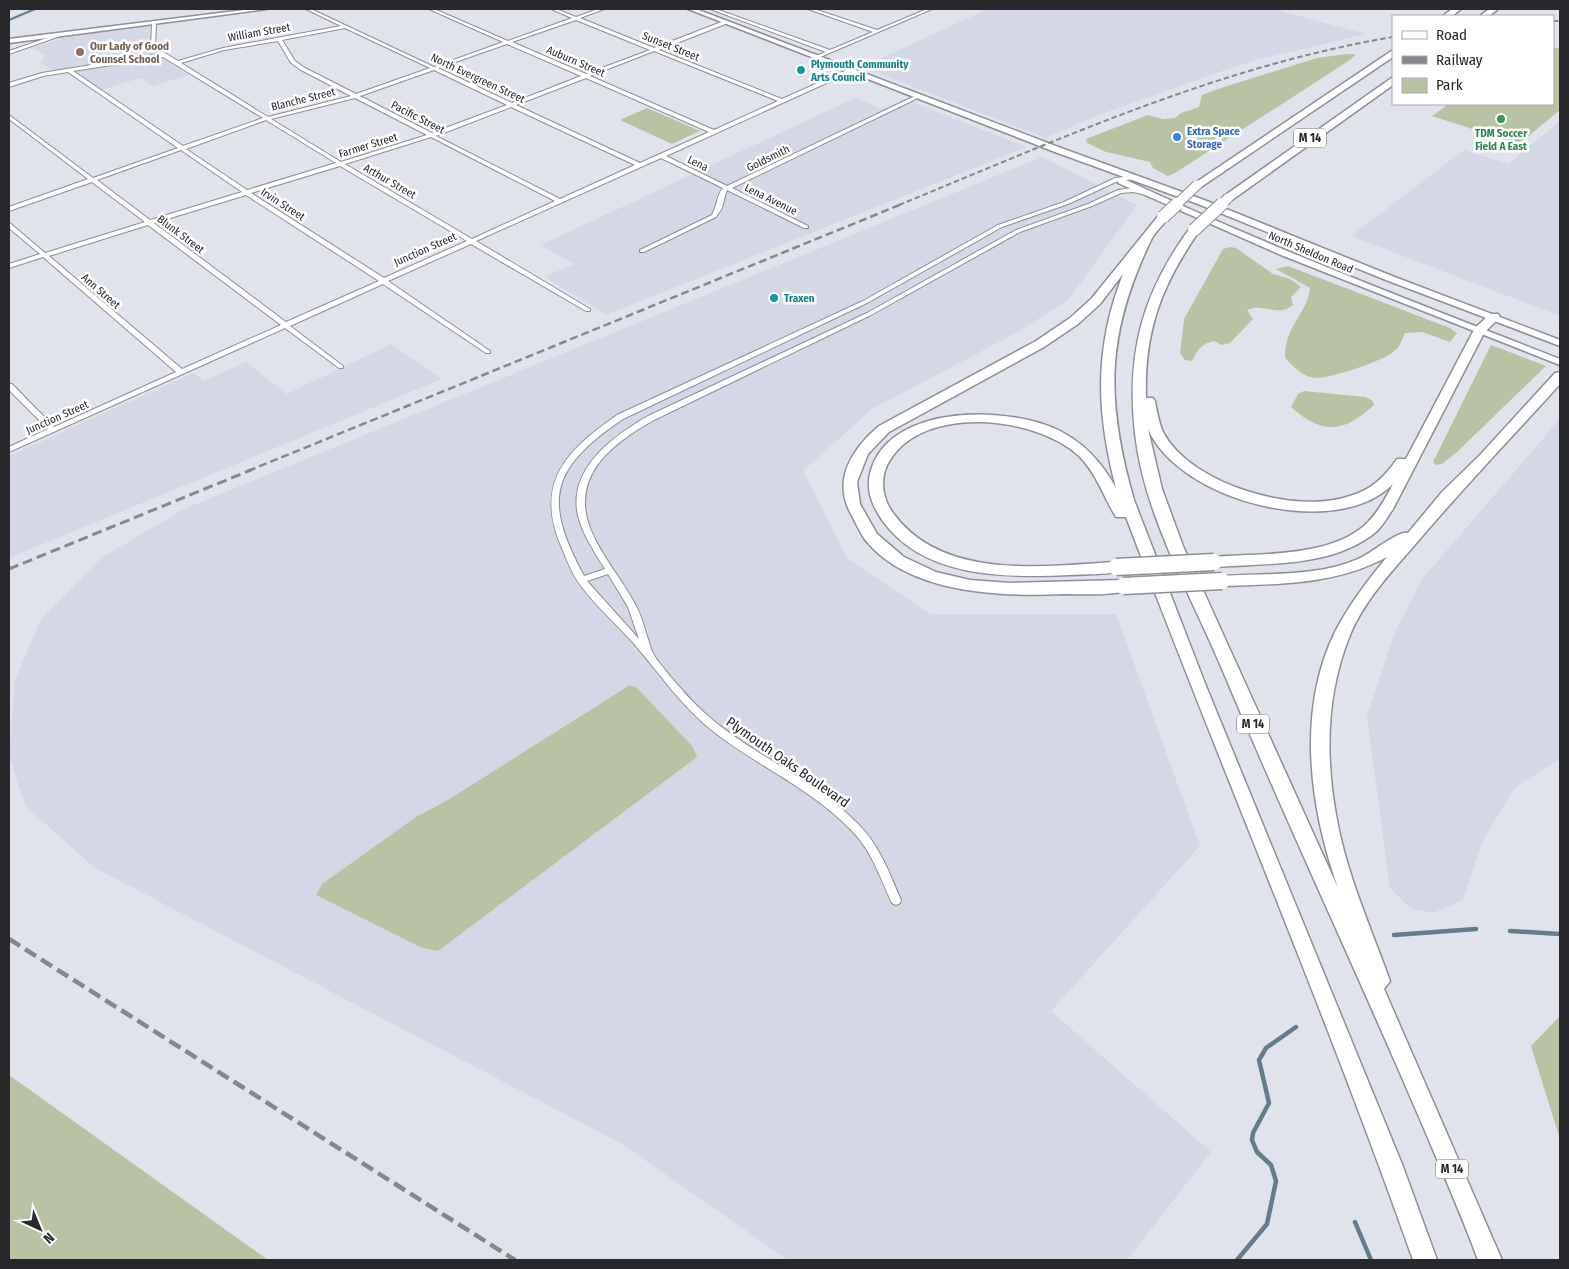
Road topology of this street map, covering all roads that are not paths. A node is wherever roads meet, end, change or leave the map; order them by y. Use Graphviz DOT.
graph roads {
  1 [pos="264,9"];
  2 [pos="308,9"];
  3 [pos="431,9"];
  4 [pos="553,9"];
  5 [pos="602,9"];
  6 [pos="690,9"];
  7 [pos="712,9"];
  8 [pos="810,9"];
  9 [pos="831,9"];
  10 [pos="930,9"];
  11 [pos="821,13"];
  12 [pos="576,18"];
  13 [pos="726,22"];
  14 [pos="154,24"];
  15 [pos="346,27"];
  16 [pos="876,31"];
  17 [pos="64,34"];
  18 [pos="280,39"];
  19 [pos="9,41"];
  20 [pos="508,42"];
  21 [pos="654,50"];
  22 [pos="830,52"];
  23 [pos="9,53"];
  24 [pos="1392,54"];
  25 [pos="164,55"];
  26 [pos="818,57"];
  27 [pos="177,63"];
  28 [pos="434,68"];
  29 [pos="852,70"];
  30 [pos="69,71"];
  31 [pos="586,76"];
  32 [pos="1392,81"];
  33 [pos="9,85"];
  34 [pos="356,96"];
  35 [pos="919,96"];
  36 [pos="782,101"];
  37 [pos="512,105"];
  38 [pos="9,117"];
  39 [pos="268,118"];
  40 [pos="714,132"];
  41 [pos="432,135"];
  42 [pos="183,148"];
  43 [pos="1058,150"];
  44 [pos="660,155"];
  45 [pos="341,164"];
  46 [pos="639,165"];
  47 [pos="1133,178"];
  48 [pos="1117,179"];
  49 [pos="92,180"];
  50 [pos="727,188"];
  51 [pos="246,192"];
  52 [pos="1146,193"];
  53 [pos="559,201"];
  54 [pos="1050,208"];
  55 [pos="9,209"];
  56 [pos="1061,216"];
  57 [pos="1163,217"];
  58 [pos="148,222"];
  59 [pos="1252,222"];
  60 [pos="9,225"];
  61 [pos="806,227"];
  62 [pos="1227,230"];
  63 [pos="1246,238"];
  64 [pos="1147,239"];
  65 [pos="471,240"];
  66 [pos="956,250"];
  67 [pos="642,251"];
  68 [pos="43,254"];
  69 [pos="1336,256"];
  70 [pos="970,257"];
  71 [pos="9,266"];
  72 [pos="1389,278"];
  73 [pos="382,280"];
  74 [pos="1375,291"];
  75 [pos="865,302"];
  76 [pos="878,309"];
  77 [pos="588,310"];
  78 [pos="1494,317"];
  79 [pos="285,326"];
  80 [pos="1479,331"];
  81 [pos="1560,343"];
  82 [pos="761,351"];
  83 [pos="488,352"];
  84 [pos="1140,357"];
  85 [pos="773,361"];
  86 [pos="1560,362"];
  87 [pos="341,367"];
  88 [pos="180,372"];
  89 [pos="1560,376"];
  90 [pos="9,386"];
  91 [pos="607,426"];
  92 [pos="1429,427"];
  93 [pos="53,430"];
  94 [pos="624,434"];
  95 [pos="9,450"];
  96 [pos="1454,488"];
  97 [pos="609,571"];
  98 [pos="582,580"];
  99 [pos="1171,611"];
  100 [pos="650,657"];
  101 [pos="896,900"];
  102 [pos="1414,1077"];
  103 [pos="1425,1260"];
  104 [pos="1490,1260"];
  1 -- 14 [label="street"];
  2 -- 15 [label="street, North Evergreen Street"];
  3 -- 20 [label="street, Auburn Street"];
  4 -- 12 [label="street, Sunset Street"];
  5 -- 12 [label="street, Blanche Street"];
  6 -- 13 [label="main road, North Sheldon Road"];
  7 -- 22 [label="street"];
  8 -- 11 [label="street"];
  9 -- 11 [label="street"];
  10 -- 16 [label="street"];
  11 -- 16 [label="street"];
  12 -- 20 [label="street, Blanche Street"];
  12 -- 21 [label="street, Sunset Street"];
  13 -- 21 [label="street, Farmer Street"];
  13 -- 26 [label="main road, North Sheldon Road"];
  14 -- 17 [label="street"];
  14 -- 25 [label="street"];
  15 -- 18 [label="street, William Street"];
  15 -- 28 [label="street, North Evergreen Street"];
  16 -- 22 [label="street"];
  17 -- 19 [label="street"];
  17 -- 23 [label="street"];
  18 -- 27 [label="street, William Street"];
  18 -- 34 [label="street, Pacific Street"];
  20 -- 28 [label="street, Blanche Street"];
  20 -- 31 [label="street, Auburn Street"];
  21 -- 31 [label="street, Farmer Street"];
  21 -- 36 [label="street, Sunset Street"];
  22 -- 26 [label="street"];
  24 -- 57 [label="highway, M 14, bridge"];
  25 -- 27 [label="street, Arthur Street"];
  25 -- 30 [label="street"];
  26 -- 29 [label="main road, North Sheldon Road"];
  27 -- 39 [label="street, Arthur Street"];
  28 -- 34 [label="street, Blanche Street"];
  28 -- 37 [label="street, North Evergreen Street"];
  29 -- 35 [label="main road, North Sheldon Road"];
  29 -- 36 [label="street, Junction Street"];
  30 -- 33 [label="street"];
  30 -- 42 [label="street, Irvin Street"];
  31 -- 37 [label="street, Farmer Street"];
  31 -- 40 [label="street, Auburn Street"];
  32 -- 84 [label="highway, M 14, bridge"];
  34 -- 39 [label="street, Blanche Street"];
  34 -- 41 [label="street, Pacific Street"];
  35 -- 43 [label="main road, North Sheldon Road"];
  35 -- 50 [label="street, Goldsmith"];
  36 -- 40 [label="street, Junction Street"];
  37 -- 41 [label="street, Farmer Street"];
  37 -- 46 [label="street, North Evergreen Street"];
  38 -- 49 [label="street, Blunk Street"];
  39 -- 42 [label="street, Blanche Street"];
  39 -- 45 [label="street, Arthur Street"];
  40 -- 44 [label="street, Junction Street"];
  41 -- 45 [label="street, Farmer Street"];
  41 -- 53 [label="street, Pacific Street"];
  42 -- 49 [label="street, Blanche Street"];
  42 -- 51 [label="street, Irvin Street"];
  43 -- 47 [label="main road, North Sheldon Road"];
  43 -- 48 [label="main road, North Sheldon Road"];
  44 -- 46 [label="street, Junction Street"];
  44 -- 50 [label="street, Lena"];
  45 -- 51 [label="street, Farmer Street"];
  45 -- 65 [label="street, Arthur Street"];
  46 -- 53 [label="street, Junction Street"];
  47 -- 48 [label="street, Plymouth Oaks Boulevard"];
  47 -- 59 [label="main road, North Sheldon Road"];
  48 -- 52 [label="main road, North Sheldon Road"];
  48 -- 54 [label="street, Plymouth Oaks Boulevard"];
  49 -- 55 [label="street, Blanche Street"];
  49 -- 58 [label="street, Blunk Street"];
  50 -- 61 [label="street, Lena Avenue"];
  50 -- 67 [label="street"];
  51 -- 58 [label="street, Farmer Street"];
  51 -- 73 [label="street, Irvin Street"];
  52 -- 56 [label="street, Plymouth Oaks Boulevard"];
  52 -- 62 [label="main road, North Sheldon Road"];
  53 -- 65 [label="street, Junction Street"];
  54 -- 56 [label="street"];
  54 -- 66 [label="street, Plymouth Oaks Boulevard"];
  56 -- 70 [label="street, Plymouth Oaks Boulevard"];
  57 -- 64 [label="highway, M 14"];
  58 -- 68 [label="street, Farmer Street"];
  58 -- 79 [label="street, Blunk Street"];
  59 -- 62 [label="main road"];
  59 -- 69 [label="main road, North Sheldon Road"];
  60 -- 68 [label="street, Ann Street"];
  62 -- 63 [label="main road, North Sheldon Road"];
  63 -- 69 [label="main road"];
  63 -- 74 [label="main road, North Sheldon Road"];
  64 -- 96 [label="highway, bridge"];
  64 -- 99 [label="highway, M 14"];
  65 -- 73 [label="street, Junction Street"];
  65 -- 77 [label="street, Arthur Street"];
  66 -- 70 [label="street"];
  66 -- 75 [label="street, Plymouth Oaks Boulevard"];
  68 -- 71 [label="street, Farmer Street"];
  68 -- 88 [label="street, Ann Street"];
  69 -- 72 [label="main road, North Sheldon Road"];
  70 -- 76 [label="street, Plymouth Oaks Boulevard"];
  72 -- 74 [label="main road"];
  72 -- 78 [label="main road, North Sheldon Road"];
  73 -- 79 [label="street, Junction Street"];
  73 -- 83 [label="street, Irvin Street"];
  74 -- 80 [label="main road, North Sheldon Road"];
  75 -- 76 [label="street"];
  75 -- 82 [label="street, Plymouth Oaks Boulevard"];
  76 -- 85 [label="street, Plymouth Oaks Boulevard"];
  78 -- 80 [label="highway"];
  78 -- 81 [label="main road, North Sheldon Road"];
  79 -- 87 [label="street, Blunk Street"];
  79 -- 88 [label="street, Junction Street"];
  80 -- 86 [label="main road, North Sheldon Road"];
  80 -- 92 [label="highway"];
  82 -- 85 [label="street"];
  82 -- 91 [label="street, Plymouth Oaks Boulevard"];
  84 -- 92 [label="highway"];
  84 -- 102 [label="highway, M 14"];
  85 -- 94 [label="street, Plymouth Oaks Boulevard"];
  88 -- 93 [label="street, Junction Street"];
  89 -- 96 [label="highway"];
  90 -- 93 [label="street"];
  91 -- 94 [label="street"];
  91 -- 98 [label="street, Plymouth Oaks Boulevard"];
  92 -- 99 [label="highway, bridge"];
  93 -- 95 [label="street, Junction Street"];
  94 -- 97 [label="street, Plymouth Oaks Boulevard"];
  96 -- 102 [label="highway"];
  97 -- 98 [label="street"];
  97 -- 100 [label="street, Plymouth Oaks Boulevard"];
  98 -- 100 [label="street, Plymouth Oaks Boulevard"];
  99 -- 103 [label="highway, M 14"];
  100 -- 101 [label="street, Plymouth Oaks Boulevard"];
  102 -- 104 [label="highway, M 14"];
}
